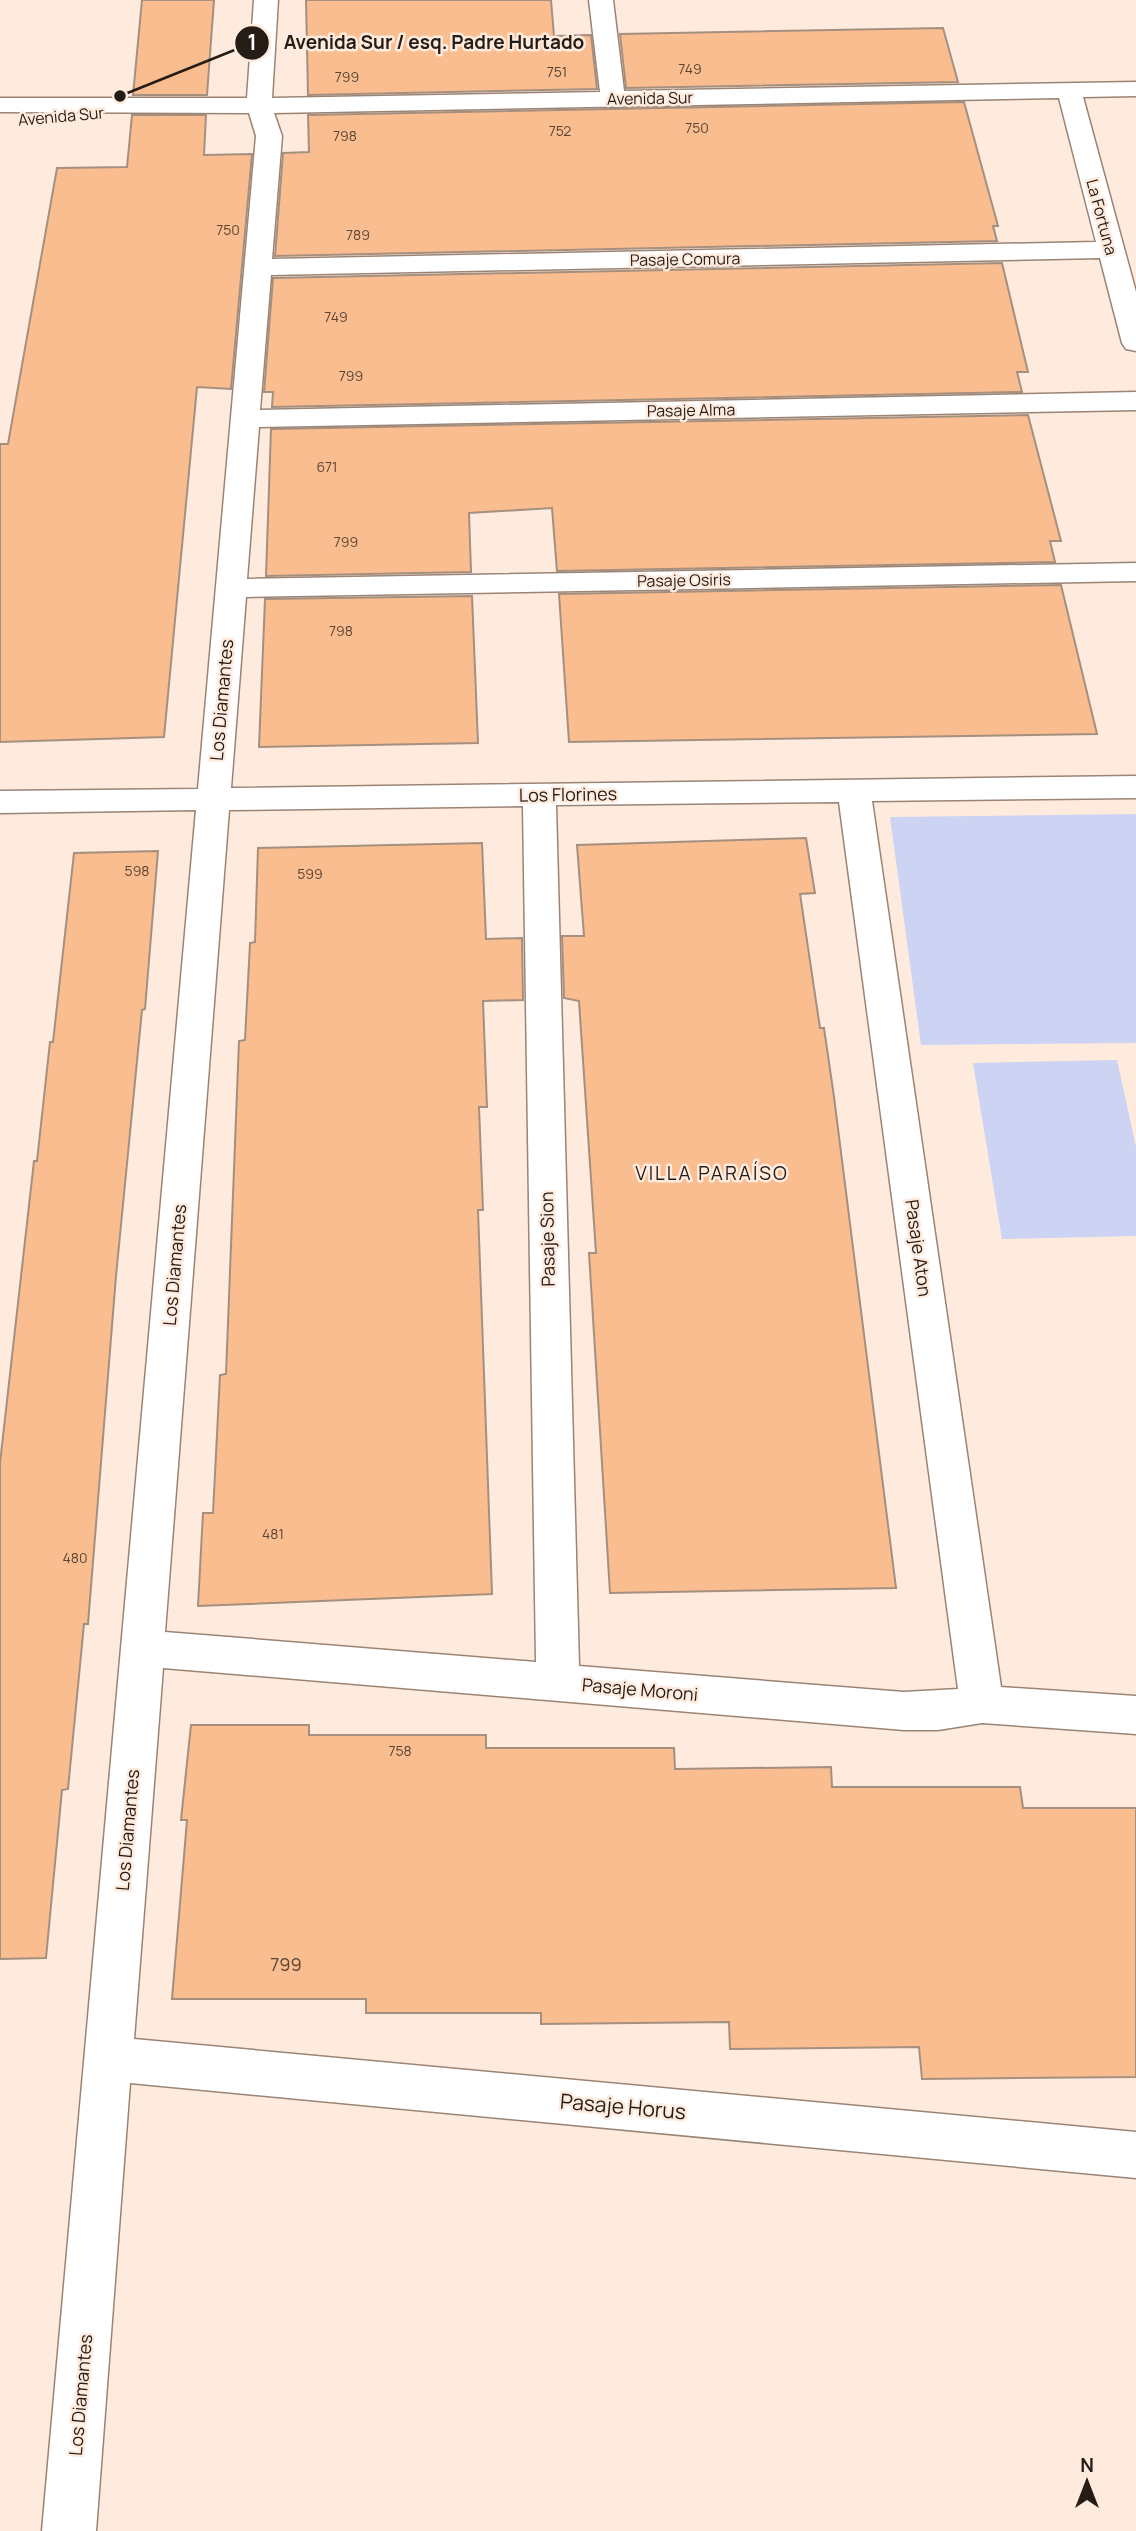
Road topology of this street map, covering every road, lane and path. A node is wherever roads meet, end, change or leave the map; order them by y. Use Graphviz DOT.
graph roads {
  1 [pos="266,0"];
  2 [pos="601,0"];
  3 [pos="1136,89"];
  4 [pos="1069,90"];
  5 [pos="613,99"];
  6 [pos="0,105"];
  7 [pos="259,106"];
  8 [pos="164,107"];
  9 [pos="0,121"];
  10 [pos="1111,250"];
  11 [pos="258,267"];
  12 [pos="1136,343"];
  13 [pos="1136,401"];
  14 [pos="246,419"];
  15 [pos="1136,572"];
  16 [pos="232,588"];
  17 [pos="1136,788"];
  18 [pos="854,791"];
  19 [pos="539,795"];
  20 [pos="214,799"];
  21 [pos="0,802"];
  22 [pos="144,1648"];
  23 [pos="558,1683"];
  24 [pos="982,1704"];
  25 [pos="1136,1715"];
  26 [pos="109,2059"];
  27 [pos="1136,2155"];
  28 [pos="69,2531"];
  1 -- 7 [label="street, Los Diamantes"];
  2 -- 5 [label="street"];
  3 -- 4 [label="street, Avenida Sur"];
  4 -- 5 [label="street, Avenida Sur"];
  4 -- 10 [label="street, La Fortuna"];
  5 -- 7 [label="street, Avenida Sur"];
  6 -- 8 [label="street, Avenida Sur"];
  7 -- 8 [label="street, Avenida Sur"];
  7 -- 11 [label="street, Los Diamantes"];
  8 -- 9 [label="street, Avenida Sur"];
  10 -- 11 [label="street, Pasaje Comura"];
  10 -- 12 [label="street, La Fortuna"];
  11 -- 14 [label="street, Los Diamantes"];
  13 -- 14 [label="street, Pasaje Alma"];
  14 -- 16 [label="street, Los Diamantes"];
  15 -- 16 [label="street, Pasaje Osiris"];
  16 -- 20 [label="street, Los Diamantes"];
  17 -- 18 [label="street, Los Florines"];
  18 -- 19 [label="street, Los Florines"];
  18 -- 24 [label="street, Pasaje Aton"];
  19 -- 20 [label="street, Los Florines"];
  19 -- 23 [label="street, Pasaje Sion"];
  20 -- 21 [label="street, Los Florines"];
  20 -- 22 [label="street, Los Diamantes"];
  22 -- 23 [label="street, Pasaje Moroni"];
  22 -- 26 [label="street, Los Diamantes"];
  23 -- 24 [label="street, Pasaje Moroni"];
  24 -- 25 [label="street, Pasaje Moroni"];
  26 -- 27 [label="street, Pasaje Horus"];
  26 -- 28 [label="street, Los Diamantes"];
}
